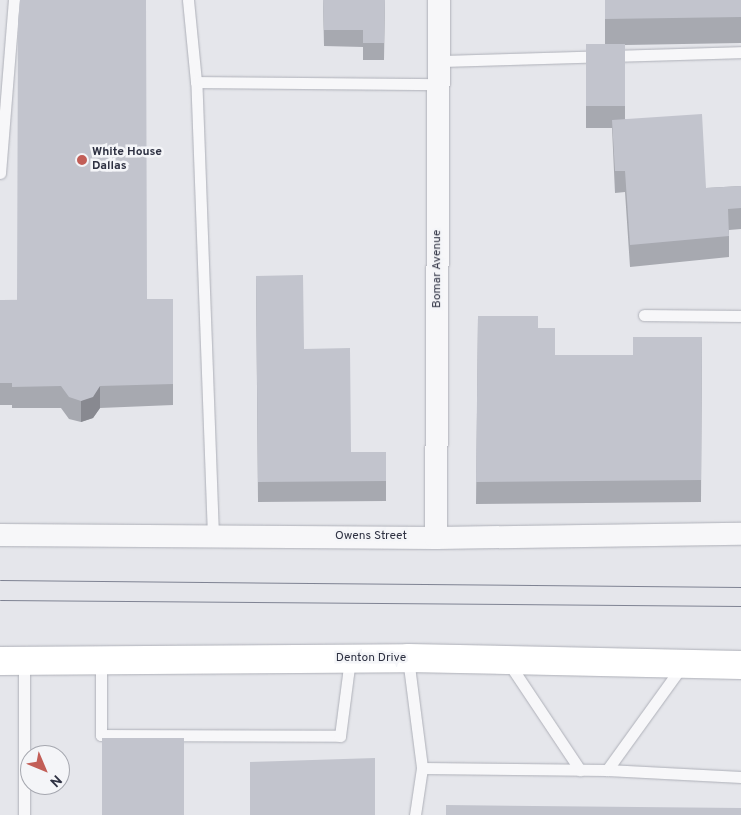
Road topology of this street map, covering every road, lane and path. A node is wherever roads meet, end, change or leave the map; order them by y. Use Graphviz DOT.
graph roads {
  1 [pos="14,0"];
  2 [pos="188,0"];
  3 [pos="439,0"];
  4 [pos="741,52"];
  5 [pos="439,61"];
  6 [pos="196,82"];
  7 [pos="439,84"];
  8 [pos="0,173"];
  9 [pos="644,315"];
  10 [pos="741,316"];
  11 [pos="741,534"];
  12 [pos="0,535"];
  13 [pos="213,536"];
  14 [pos="436,538"];
  15 [pos="408,658"];
  16 [pos="101,659"];
  17 [pos="350,659"];
  18 [pos="12,660"];
  19 [pos="507,660"];
  20 [pos="683,664"];
  21 [pos="741,665"];
  22 [pos="422,768"];
  23 [pos="580,770"];
  24 [pos="606,770"];
  25 [pos="741,777"];
  26 [pos="24,815"];
  27 [pos="415,815"];
  1 -- 8 [label="lane"];
  2 -- 6 [label="lane"];
  3 -- 5 [label="street, Bomar Avenue"];
  4 -- 5 [label="lane"];
  5 -- 7 [label="street, Bomar Avenue"];
  6 -- 7 [label="lane"];
  6 -- 13 [label="lane"];
  7 -- 14 [label="street, Bomar Avenue"];
  9 -- 10 [label="lane"];
  11 -- 14 [label="street, Owens Street"];
  12 -- 13 [label="street, Owens Street"];
  13 -- 14 [label="street, Owens Street"];
  15 -- 17 [label="main road, Denton Drive"];
  15 -- 19 [label="main road, Denton Drive"];
  15 -- 22 [label="lane"];
  16 -- 17 [label="main road, Denton Drive"];
  16 -- 17 [label="lane"];
  16 -- 18 [label="main road, Denton Drive"];
  18 -- 26 [label="lane"];
  19 -- 20 [label="main road, Denton Drive"];
  19 -- 23 [label="lane"];
  20 -- 21 [label="main road, Denton Drive"];
  20 -- 24 [label="lane"];
  22 -- 23 [label="lane"];
  22 -- 27 [label="lane"];
  23 -- 24 [label="lane"];
  24 -- 25 [label="lane"];
}
